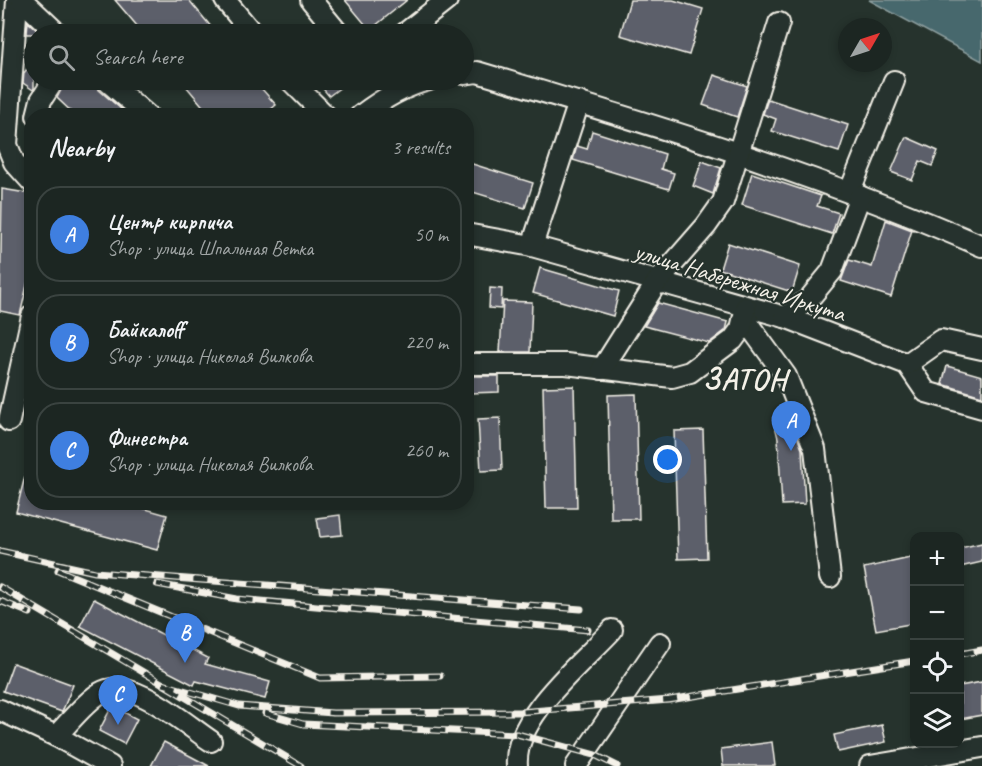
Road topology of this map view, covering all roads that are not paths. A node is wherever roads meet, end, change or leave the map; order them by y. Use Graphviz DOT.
graph roads {
  1 [pos="17,0"];
  2 [pos="22,0"];
  3 [pos="225,0"];
  4 [pos="311,0"];
  5 [pos="447,0"];
  6 [pos="779,23"];
  7 [pos="47,24"];
  8 [pos="245,24"];
  9 [pos="331,24"];
  10 [pos="417,24"];
  11 [pos="474,72"];
  12 [pos="894,81"];
  13 [pos="48,90"];
  14 [pos="118,90"];
  15 [pos="300,90"];
  16 [pos="400,90"];
  17 [pos="579,102"];
  18 [pos="40,108"];
  19 [pos="139,108"];
  20 [pos="318,108"];
  21 [pos="370,108"];
  22 [pos="741,152"];
  23 [pos="24,173"];
  24 [pos="855,193"];
  25 [pos="474,235"];
  26 [pos="532,246"];
  27 [pos="982,246"];
  28 [pos="657,282"];
  29 [pos="745,311"];
  30 [pos="785,317"];
  31 [pos="982,349"];
  32 [pos="24,353"];
  33 [pos="474,364"];
  34 [pos="907,364"];
  35 [pos="602,369"];
  36 [pos="982,408"];
  37 [pos="9,422"];
  38 [pos="830,577"];
  39 [pos="612,630"];
  40 [pos="660,643"];
  41 [pos="0,710"];
  42 [pos="56,735"];
  43 [pos="211,741"];
  44 [pos="982,747"];
  45 [pos="110,766"];
  46 [pos="518,766"];
  47 [pos="576,766"];
  48 [pos="870,766"];
  1 -- 23 [label="street"];
  2 -- 7 [label="street"];
  3 -- 8 [label="street"];
  4 -- 9 [label="street"];
  5 -- 10 [label="street"];
  6 -- 22 [label="street"];
  11 -- 17 [label="street"];
  12 -- 24 [label="street"];
  13 -- 18 [label="street"];
  14 -- 19 [label="street"];
  15 -- 20 [label="street"];
  16 -- 21 [label="street"];
  17 -- 22 [label="street"];
  17 -- 26 [label="street"];
  22 -- 24 [label="street"];
  22 -- 28 [label="street"];
  24 -- 27 [label="street"];
  24 -- 30 [label="street"];
  25 -- 26 [label="street, улица Набережная Иркута"];
  26 -- 28 [label="street, улица Набережная Иркута"];
  28 -- 29 [label="street, улица Набережная Иркута"];
  28 -- 35 [label="street"];
  29 -- 30 [label="street, улица Набережная Иркута"];
  29 -- 35 [label="street"];
  29 -- 38 [label="street"];
  30 -- 34 [label="street, улица Набережная Иркута"];
  31 -- 34 [label="street"];
  32 -- 37 [label="street"];
  33 -- 35 [label="street"];
  34 -- 36 [label="street"];
  39 -- 46 [label="street"];
  40 -- 47 [label="street"];
  41 -- 42 [label="street"];
  42 -- 43 [label="street"];
  42 -- 45 [label="street"];
  44 -- 48 [label="street"];
}
